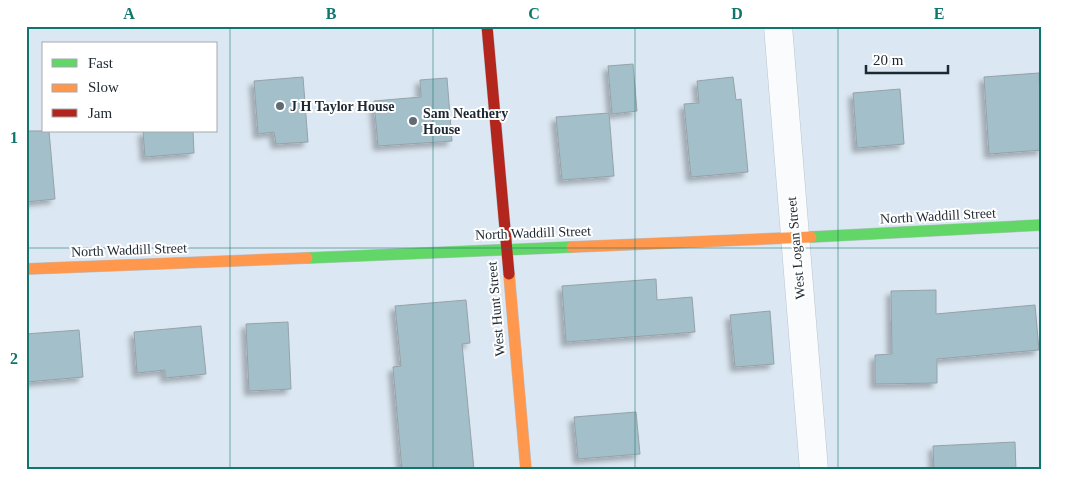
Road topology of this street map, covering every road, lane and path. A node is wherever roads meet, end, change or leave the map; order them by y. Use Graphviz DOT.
graph roads {
  1 [pos="487,26"];
  2 [pos="778,26"];
  3 [pos="1042,226"];
  4 [pos="795,238"];
  5 [pos="505,249"];
  6 [pos="26,269"];
  7 [pos="526,470"];
  8 [pos="814,470"];
  1 -- 5 [label="street, West Hunt Street"];
  2 -- 4 [label="street, West Logan Street"];
  3 -- 4 [label="street, North Waddill Street"];
  4 -- 5 [label="street, North Waddill Street"];
  4 -- 8 [label="street, West Logan Street"];
  5 -- 6 [label="street, North Waddill Street"];
  5 -- 7 [label="street, West Hunt Street"];
}
